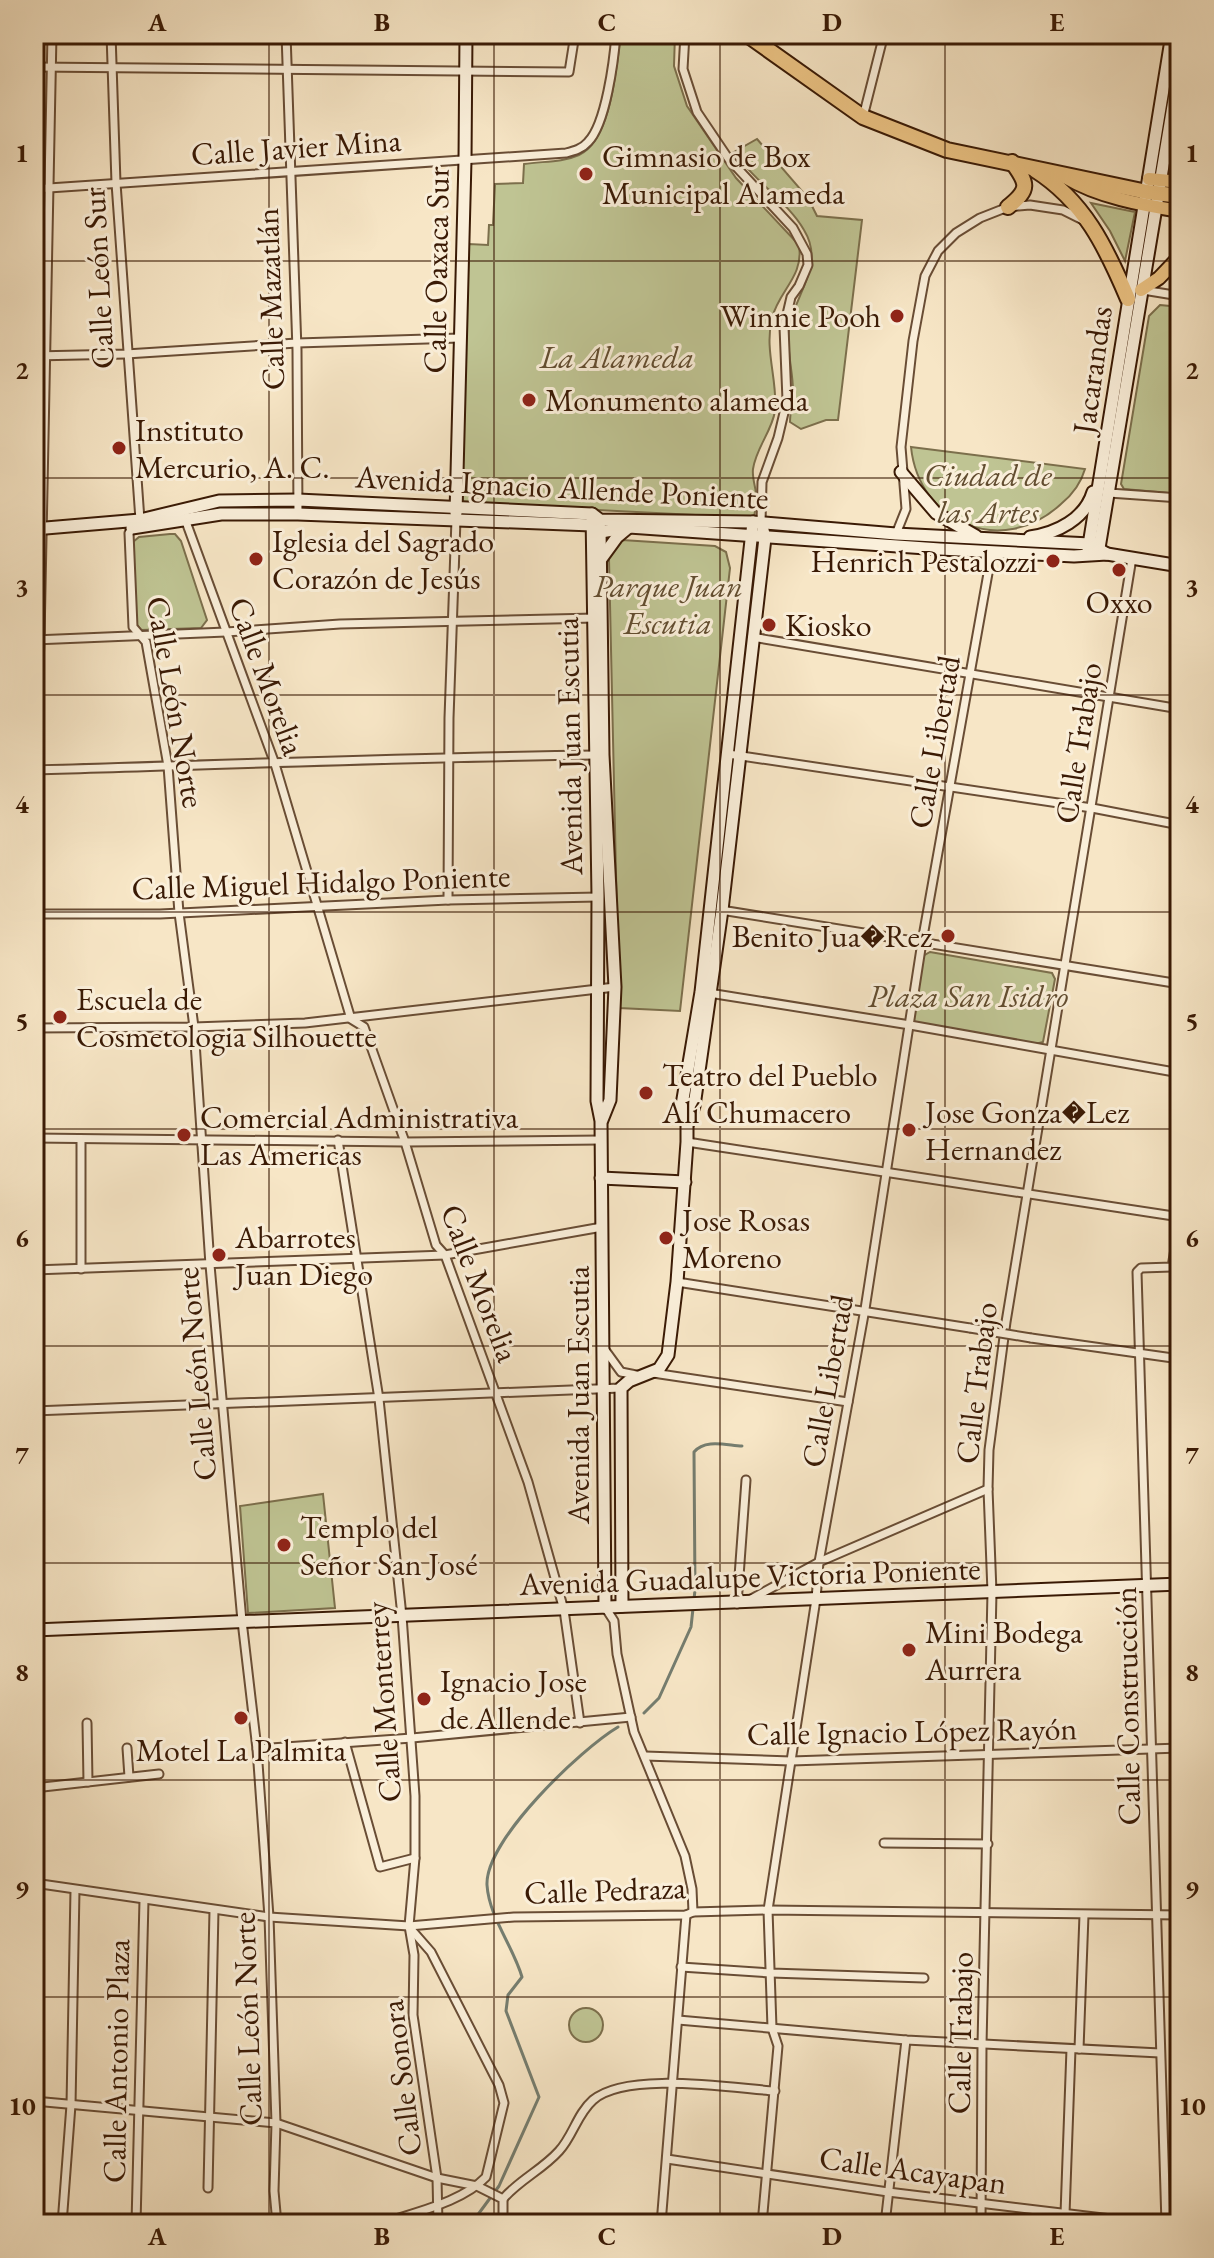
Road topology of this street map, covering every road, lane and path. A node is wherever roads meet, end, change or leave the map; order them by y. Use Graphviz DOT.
graph roads {
  1 [pos="52,34"];
  2 [pos="111,34"];
  3 [pos="286,34"];
  4 [pos="466,34"];
  5 [pos="575,34"];
  6 [pos="616,34"];
  7 [pos="685,34"];
  8 [pos="746,34"];
  9 [pos="884,34"];
  10 [pos="1172,34"];
  11 [pos="1180,64"];
  12 [pos="34,67"];
  13 [pos="52,67"];
  14 [pos="112,67"];
  15 [pos="286,69"];
  16 [pos="465,71"];
  17 [pos="1172,96"];
  18 [pos="863,117"];
  19 [pos="465,160"];
  20 [pos="1012,162"];
  21 [pos="289,171"];
  22 [pos="1180,182"];
  23 [pos="116,183"];
  24 [pos="50,187"];
  25 [pos="34,189"];
  26 [pos="1152,192"];
  27 [pos="1180,196"];
  28 [pos="1008,207"];
  29 [pos="1180,211"];
  30 [pos="1094,226"];
  31 [pos="1180,256"];
  32 [pos="1141,290"];
  33 [pos="1180,296"];
  34 [pos="1128,299"];
  35 [pos="460,338"];
  36 [pos="297,343"];
  37 [pos="126,354"];
  38 [pos="46,355"];
  39 [pos="34,356"];
  40 [pos="1106,453"];
  41 [pos="901,472"];
  42 [pos="1109,493"];
  43 [pos="1180,498"];
  44 [pos="298,500"];
  45 [pos="456,513"];
  46 [pos="298,514"];
  47 [pos="183,515"];
  48 [pos="757,522"];
  49 [pos="596,523"];
  50 [pos="136,524"];
  51 [pos="629,527"];
  52 [pos="38,528"];
  53 [pos="896,534"];
  54 [pos="733,536"];
  55 [pos="752,536"];
  56 [pos="765,538"];
  57 [pos="980,539"];
  58 [pos="1009,540"];
  59 [pos="992,551"];
  60 [pos="1096,551"];
  61 [pos="749,553"];
  62 [pos="1132,558"];
  63 [pos="601,559"];
  64 [pos="1180,566"];
  65 [pos="453,620"];
  66 [pos="597,620"];
  67 [pos="226,632"];
  68 [pos="140,634"];
  69 [pos="748,636"];
  70 [pos="37,640"];
  71 [pos="970,675"];
  72 [pos="1110,699"];
  73 [pos="1180,709"];
  74 [pos="734,754"];
  75 [pos="599,755"];
  76 [pos="449,756"];
  77 [pos="275,764"];
  78 [pos="168,766"];
  79 [pos="34,770"];
  80 [pos="951,787"];
  81 [pos="34,800"];
  82 [pos="1092,808"];
  83 [pos="1180,825"];
  84 [pos="604,897"];
  85 [pos="448,900"];
  86 [pos="318,906"];
  87 [pos="716,909"];
  88 [pos="179,913"];
  89 [pos="34,914"];
  90 [pos="922,942"];
  91 [pos="1066,965"];
  92 [pos="1180,984"];
  93 [pos="615,987"];
  94 [pos="598,990"];
  95 [pos="706,993"];
  96 [pos="351,1019"];
  97 [pos="910,1025"];
  98 [pos="194,1027"];
  99 [pos="34,1028"];
  100 [pos="1051,1049"];
  101 [pos="1180,1073"];
  102 [pos="601,1121"];
  103 [pos="34,1138"];
  104 [pos="201,1138"];
  105 [pos="81,1139"];
  106 [pos="338,1140"];
  107 [pos="601,1140"];
  108 [pos="405,1142"];
  109 [pos="687,1142"];
  110 [pos="887,1171"];
  111 [pos="601,1178"];
  112 [pos="685,1182"];
  113 [pos="1028,1192"];
  114 [pos="1180,1218"];
  115 [pos="602,1227"];
  116 [pos="445,1255"];
  117 [pos="358,1259"];
  118 [pos="210,1265"];
  119 [pos="81,1269"];
  120 [pos="34,1270"];
  121 [pos="677,1282"];
  122 [pos="865,1309"];
  123 [pos="605,1349"];
  124 [pos="1139,1354"];
  125 [pos="1180,1359"];
  126 [pos="650,1372"];
  127 [pos="605,1388"];
  128 [pos="621,1388"];
  129 [pos="497,1394"];
  130 [pos="379,1399"];
  131 [pos="848,1402"];
  132 [pos="224,1405"];
  133 [pos="34,1411"];
  134 [pos="746,1480"];
  135 [pos="988,1489"];
  136 [pos="819,1562"];
  137 [pos="1180,1584"];
  138 [pos="1149,1585"];
  139 [pos="992,1592"];
  140 [pos="816,1599"];
  141 [pos="740,1604"];
  142 [pos="622,1606"];
  143 [pos="605,1607"];
  144 [pos="564,1610"];
  145 [pos="402,1616"];
  146 [pos="242,1621"];
  147 [pos="614,1621"];
  148 [pos="34,1630"];
  149 [pos="631,1717"];
  150 [pos="87,1723"];
  151 [pos="580,1723"];
  152 [pos="412,1738"];
  153 [pos="345,1742"];
  154 [pos="127,1748"];
  155 [pos="1180,1748"];
  156 [pos="257,1749"];
  157 [pos="1151,1749"];
  158 [pos="990,1754"];
  159 [pos="645,1756"];
  160 [pos="791,1761"];
  161 [pos="159,1774"];
  162 [pos="129,1777"];
  163 [pos="88,1782"];
  164 [pos="34,1788"];
  165 [pos="884,1843"];
  166 [pos="988,1844"];
  167 [pos="415,1858"];
  168 [pos="34,1883"];
  169 [pos="75,1890"];
  170 [pos="144,1900"];
  171 [pos="214,1910"];
  172 [pos="768,1910"];
  173 [pos="689,1913"];
  174 [pos="987,1914"];
  175 [pos="1157,1914"];
  176 [pos="1084,1915"];
  177 [pos="1180,1915"];
  178 [pos="269,1917"];
  179 [pos="409,1926"];
  180 [pos="681,1967"];
  181 [pos="771,1973"];
  182 [pos="924,1978"];
  183 [pos="678,2020"];
  184 [pos="772,2028"];
  185 [pos="906,2040"];
  186 [pos="982,2045"];
  187 [pos="1075,2049"];
  188 [pos="1160,2053"];
  189 [pos="672,2084"];
  190 [pos="775,2091"];
  191 [pos="34,2101"];
  192 [pos="71,2105"];
  193 [pos="141,2112"];
  194 [pos="210,2118"];
  195 [pos="276,2123"];
  196 [pos="667,2159"];
  197 [pos="767,2174"];
  198 [pos="437,2178"];
  199 [pos="477,2186"];
  200 [pos="208,2188"];
  201 [pos="888,2192"];
  202 [pos="501,2197"];
  203 [pos="437,2204"];
  204 [pos="982,2204"];
  205 [pos="1065,2214"];
  206 [pos="62,2224"];
  207 [pos="136,2224"];
  208 [pos="277,2224"];
  209 [pos="381,2224"];
  210 [pos="438,2224"];
  211 [pos="503,2224"];
  212 [pos="661,2224"];
  213 [pos="762,2224"];
  214 [pos="885,2224"];
  215 [pos="981,2224"];
  216 [pos="1153,2224"];
  217 [pos="1166,2224"];
  1 -- 13 [label="street"];
  2 -- 14 [label="street, Calle León Sur"];
  3 -- 15 [label="street, Calle Mazatlán"];
  4 -- 16 [label="main road, Calle Oaxaca Sur"];
  5 -- 16 [label="street"];
  6 -- 19 [label="street, Calle Javier Mina"];
  7 -- 48 [label="street"];
  8 -- 18 [label="highway"];
  9 -- 18 [label="street"];
  10 -- 17 [label="main road"];
  11 -- 17 [label="main road"];
  12 -- 13 [label="street"];
  13 -- 14 [label="street"];
  13 -- 24 [label="street"];
  14 -- 15 [label="street"];
  14 -- 23 [label="street, Calle León Sur"];
  15 -- 16 [label="street"];
  15 -- 21 [label="street, Calle Mazatlán"];
  16 -- 19 [label="main road, Calle Oaxaca Sur"];
  17 -- 26 [label="main road"];
  18 -- 20 [label="highway"];
  19 -- 21 [label="street, Calle Javier Mina"];
  19 -- 35 [label="main road, Calle Oaxaca Sur"];
  20 -- 26 [label="highway"];
  20 -- 28 [label="highway"];
  20 -- 30 [label="highway"];
  21 -- 23 [label="street, Calle Javier Mina"];
  21 -- 36 [label="street, Calle Mazatlán"];
  22 -- 26 [label="main road"];
  23 -- 24 [label="street, Calle Javier Mina"];
  23 -- 37 [label="street, Calle León Sur"];
  24 -- 25 [label="street, Calle Javier Mina"];
  24 -- 38 [label="street"];
  26 -- 27 [label="highway"];
  26 -- 29 [label="main road"];
  26 -- 32 [label="main road, Jacarandas"];
  26 -- 34 [label="main road, Jacarandas"];
  28 -- 30 [label="street"];
  28 -- 41 [label="street"];
  30 -- 34 [label="highway"];
  31 -- 32 [label="main road"];
  32 -- 33 [label="street"];
  32 -- 42 [label="main road, Jacarandas"];
  34 -- 40 [label="main road, Jacarandas"];
  35 -- 36 [label="street"];
  35 -- 45 [label="main road, Calle Oaxaca Sur"];
  36 -- 37 [label="street"];
  36 -- 44 [label="street, Calle Mazatlán"];
  37 -- 38 [label="street"];
  37 -- 50 [label="street, Calle León Sur"];
  38 -- 39 [label="street"];
  38 -- 52 [label="street"];
  40 -- 58 [label="main road"];
  40 -- 60 [label="main road, Jacarandas"];
  41 -- 53 [label="street"];
  41 -- 57 [label="main road"];
  42 -- 43 [label="street"];
  42 -- 60 [label="main road, Jacarandas"];
  44 -- 45 [label="main road, Avenida Ignacio Allende Poniente"];
  44 -- 46 [label="street, Calle Mazatlán"];
  44 -- 47 [label="main road, Avenida Ignacio Allende Poniente"];
  45 -- 46 [label="main road, Avenida Ignacio Allende Poniente"];
  45 -- 49 [label="main road, Avenida Ignacio Allende Poniente"];
  45 -- 65 [label="street, Calle Oaxaca Sur"];
  46 -- 47 [label="main road, Avenida Ignacio Allende Poniente"];
  47 -- 50 [label="main road, Avenida Ignacio Allende Poniente"];
  47 -- 67 [label="street, Calle Morelia"];
  48 -- 49 [label="main road, Avenida Ignacio Allende Poniente"];
  48 -- 53 [label="main road, Avenida Ignacio Allende Poniente"];
  48 -- 55 [label="main road, Avenida Juan Escutia"];
  48 -- 56 [label="main road, Avenida Juan Escutia"];
  49 -- 51 [label="main road, Avenida Ignacio Allende Poniente"];
  49 -- 63 [label="main road, Avenida Juan Escutia"];
  49 -- 66 [label="main road, Avenida Juan Escutia"];
  50 -- 52 [label="main road, Avenida Ignacio Allende Poniente"];
  50 -- 68 [label="street, Calle León Norte"];
  51 -- 54 [label="main road, Avenida Ignacio Allende Poniente"];
  51 -- 63 [label="main road"];
  52 -- 70 [label="street"];
  53 -- 57 [label="main road, Avenida Ignacio Allende Poniente"];
  54 -- 55 [label="main road, Avenida Ignacio Allende Poniente"];
  54 -- 61 [label="main road"];
  55 -- 56 [label="main road, Avenida Ignacio Allende Poniente"];
  55 -- 61 [label="main road, Avenida Juan Escutia"];
  56 -- 59 [label="main road, Avenida Ignacio Allende Poniente"];
  56 -- 69 [label="main road, Avenida Juan Escutia"];
  57 -- 58 [label="main road, Avenida Ignacio Allende Poniente"];
  58 -- 60 [label="main road, Avenida Ignacio Allende Poniente"];
  59 -- 60 [label="main road, Avenida Ignacio Allende Poniente"];
  59 -- 71 [label="street, Calle Libertad"];
  60 -- 62 [label="main road, Avenida Ignacio Allende Poniente"];
  61 -- 69 [label="main road, Avenida Juan Escutia"];
  62 -- 64 [label="main road, Avenida Ignacio Allende Poniente"];
  62 -- 72 [label="street, Calle Trabajo"];
  63 -- 66 [label="main road, Avenida Juan Escutia"];
  65 -- 66 [label="street"];
  65 -- 67 [label="street"];
  65 -- 76 [label="street, Calle Oaxaca Sur"];
  66 -- 75 [label="main road, Avenida Juan Escutia"];
  67 -- 68 [label="street"];
  67 -- 77 [label="street, Calle Morelia"];
  68 -- 70 [label="street"];
  68 -- 78 [label="street, Calle León Norte"];
  69 -- 71 [label="street"];
  69 -- 74 [label="main road, Avenida Juan Escutia"];
  70 -- 79 [label="street"];
  71 -- 72 [label="street"];
  71 -- 80 [label="street, Calle Libertad"];
  72 -- 73 [label="street"];
  72 -- 82 [label="street, Calle Trabajo"];
  74 -- 80 [label="street"];
  74 -- 87 [label="main road, Avenida Juan Escutia"];
  75 -- 76 [label="street"];
  75 -- 84 [label="main road, Avenida Juan Escutia"];
  76 -- 77 [label="street"];
  76 -- 85 [label="street, Calle Oaxaca Sur"];
  77 -- 78 [label="street"];
  77 -- 86 [label="street, Calle Morelia"];
  78 -- 79 [label="street"];
  78 -- 88 [label="street, Calle León Norte"];
  79 -- 81 [label="street"];
  80 -- 82 [label="street"];
  80 -- 90 [label="street, Calle Libertad"];
  82 -- 83 [label="street"];
  82 -- 91 [label="street, Calle Trabajo"];
  84 -- 85 [label="street, Calle Miguel Hidalgo Poniente"];
  84 -- 93 [label="main road, Avenida Juan Escutia"];
  84 -- 94 [label="main road, Avenida Juan Escutia"];
  85 -- 86 [label="street, Calle Miguel Hidalgo Poniente"];
  86 -- 88 [label="street, Calle Miguel Hidalgo Poniente"];
  86 -- 96 [label="street, Calle Morelia"];
  87 -- 90 [label="street"];
  87 -- 95 [label="main road, Avenida Juan Escutia"];
  88 -- 89 [label="street, Calle Miguel Hidalgo Poniente"];
  88 -- 98 [label="street, Calle León Norte"];
  90 -- 91 [label="street"];
  90 -- 97 [label="street, Calle Libertad"];
  91 -- 92 [label="street"];
  91 -- 100 [label="street, Calle Trabajo"];
  93 -- 94 [label="street"];
  93 -- 102 [label="main road, Avenida Juan Escutia"];
  94 -- 96 [label="street"];
  94 -- 102 [label="main road, Avenida Juan Escutia"];
  95 -- 97 [label="street"];
  95 -- 109 [label="main road, Avenida Juan Escutia"];
  96 -- 98 [label="street"];
  96 -- 108 [label="street, Calle Morelia"];
  97 -- 100 [label="street"];
  97 -- 110 [label="street, Calle Libertad"];
  98 -- 99 [label="street"];
  98 -- 104 [label="street, Calle León Norte"];
  100 -- 101 [label="street"];
  100 -- 113 [label="street, Calle Trabajo"];
  102 -- 107 [label="main road, Avenida Juan Escutia"];
  103 -- 105 [label="street"];
  104 -- 105 [label="street"];
  104 -- 106 [label="street"];
  104 -- 118 [label="street, Calle León Norte"];
  105 -- 119 [label="street"];
  106 -- 108 [label="street"];
  106 -- 117 [label="street, Calle Monterrey"];
  107 -- 108 [label="street"];
  107 -- 111 [label="main road, Avenida Juan Escutia"];
  108 -- 116 [label="street, Calle Morelia"];
  109 -- 110 [label="street"];
  109 -- 112 [label="main road, Avenida Juan Escutia"];
  110 -- 113 [label="street"];
  110 -- 122 [label="street, Calle Libertad"];
  111 -- 112 [label="main road"];
  111 -- 115 [label="main road, Avenida Juan Escutia"];
  112 -- 121 [label="main road, Avenida Juan Escutia"];
  113 -- 114 [label="street"];
  113 -- 135 [label="street, Calle Trabajo"];
  114 -- 124 [label="street, Calle Construcción"];
  115 -- 116 [label="street"];
  115 -- 123 [label="main road, Avenida Juan Escutia"];
  116 -- 117 [label="street"];
  116 -- 129 [label="street, Calle Morelia"];
  117 -- 118 [label="street"];
  117 -- 130 [label="street, Calle Monterrey"];
  118 -- 119 [label="street"];
  118 -- 132 [label="street, Calle León Norte"];
  119 -- 120 [label="street"];
  121 -- 122 [label="street"];
  121 -- 126 [label="main road, Avenida Juan Escutia"];
  122 -- 124 [label="street, bridge"];
  122 -- 131 [label="street, Calle Libertad"];
  123 -- 126 [label="street"];
  123 -- 127 [label="main road, Avenida Juan Escutia"];
  124 -- 125 [label="street"];
  124 -- 138 [label="street, Calle Construcción"];
  126 -- 128 [label="main road, Avenida Juan Escutia"];
  126 -- 131 [label="street"];
  127 -- 128 [label="street"];
  127 -- 129 [label="street"];
  127 -- 143 [label="main road, Avenida Juan Escutia"];
  128 -- 142 [label="main road, Avenida Juan Escutia"];
  129 -- 130 [label="street"];
  129 -- 144 [label="street, Calle Morelia"];
  130 -- 132 [label="street"];
  130 -- 145 [label="street, Calle Monterrey"];
  131 -- 136 [label="street, Calle Libertad"];
  132 -- 133 [label="street"];
  132 -- 146 [label="street, Calle León Norte"];
  134 -- 141 [label="street"];
  135 -- 136 [label="street"];
  135 -- 139 [label="street, Calle Trabajo"];
  136 -- 140 [label="street, Calle Libertad"];
  136 -- 141 [label="street"];
  137 -- 138 [label="main road, Avenida Guadalupe Victoria Poniente"];
  138 -- 139 [label="main road, Avenida Guadalupe Victoria Poniente"];
  138 -- 157 [label="street, Calle Construcción"];
  139 -- 140 [label="main road, Avenida Guadalupe Victoria Poniente"];
  139 -- 158 [label="street, Calle Trabajo"];
  140 -- 141 [label="main road, Avenida Guadalupe Victoria Poniente"];
  140 -- 160 [label="street, Calle Libertad"];
  141 -- 142 [label="main road, Avenida Guadalupe Victoria Poniente"];
  142 -- 143 [label="main road, Avenida Guadalupe Victoria Poniente"];
  142 -- 147 [label="street, Avenida Juan Escutia"];
  143 -- 144 [label="main road, Avenida Guadalupe Victoria Poniente"];
  143 -- 147 [label="street"];
  144 -- 145 [label="main road, Avenida Guadalupe Victoria Poniente"];
  144 -- 151 [label="street, Calle Morelia"];
  145 -- 146 [label="main road, Avenida Guadalupe Victoria Poniente"];
  145 -- 152 [label="street, Calle Monterrey"];
  146 -- 148 [label="main road, Avenida Guadalupe Victoria Poniente"];
  146 -- 156 [label="street, Calle León Norte"];
  147 -- 149 [label="street"];
  149 -- 151 [label="street"];
  149 -- 159 [label="street"];
  150 -- 163 [label="street"];
  151 -- 152 [label="street"];
  152 -- 153 [label="street"];
  152 -- 167 [label="street, Calle Monterrey"];
  153 -- 156 [label="street"];
  153 -- 167 [label="street"];
  154 -- 162 [label="street"];
  155 -- 157 [label="street, Calle Ignacio López Rayón"];
  156 -- 178 [label="street, Calle León Norte"];
  157 -- 158 [label="street, Calle Ignacio López Rayón"];
  157 -- 175 [label="street, Calle Construcción"];
  158 -- 160 [label="street, Calle Ignacio López Rayón"];
  158 -- 166 [label="street, Calle Trabajo"];
  159 -- 160 [label="street, Calle Ignacio López Rayón"];
  159 -- 173 [label="street"];
  160 -- 172 [label="street, Calle Libertad"];
  161 -- 162 [label="street"];
  162 -- 163 [label="street"];
  163 -- 164 [label="street"];
  165 -- 166 [label="street"];
  166 -- 174 [label="street, Calle Trabajo"];
  167 -- 179 [label="street, Calle Monterrey"];
  168 -- 169 [label="street, Calle Pedraza"];
  169 -- 170 [label="street, Calle Pedraza"];
  169 -- 192 [label="street"];
  170 -- 171 [label="street, Calle Pedraza"];
  170 -- 193 [label="street, Calle Antonio Plaza"];
  171 -- 178 [label="street, Calle Pedraza"];
  171 -- 194 [label="street"];
  172 -- 173 [label="street, Calle Pedraza"];
  172 -- 174 [label="street, Calle Pedraza"];
  172 -- 181 [label="street, Calle Libertad"];
  173 -- 179 [label="street, Calle Pedraza"];
  173 -- 180 [label="street"];
  174 -- 176 [label="street, Calle Pedraza"];
  174 -- 186 [label="street, Calle Trabajo"];
  175 -- 176 [label="street, Calle Pedraza"];
  175 -- 177 [label="street, Calle Pedraza"];
  175 -- 188 [label="street, Calle Construcción"];
  176 -- 187 [label="street"];
  178 -- 179 [label="street, Calle Pedraza"];
  178 -- 195 [label="street, Calle León Norte"];
  179 -- 198 [label="street, Calle Sonora"];
  179 -- 199 [label="street"];
  180 -- 181 [label="street"];
  180 -- 183 [label="street"];
  181 -- 182 [label="street"];
  181 -- 184 [label="street, Calle Libertad"];
  183 -- 184 [label="street"];
  183 -- 189 [label="street"];
  184 -- 185 [label="street"];
  184 -- 190 [label="street, Calle Libertad"];
  185 -- 186 [label="street"];
  185 -- 201 [label="street"];
  186 -- 187 [label="street"];
  186 -- 204 [label="street, Calle Trabajo"];
  187 -- 188 [label="street"];
  187 -- 205 [label="street"];
  188 -- 217 [label="street, Calle Construcción"];
  189 -- 190 [label="street"];
  189 -- 196 [label="street"];
  189 -- 202 [label="street"];
  190 -- 197 [label="street, Calle Libertad"];
  191 -- 192 [label="street"];
  192 -- 193 [label="street"];
  192 -- 206 [label="street"];
  193 -- 194 [label="street"];
  193 -- 207 [label="street, Calle Antonio Plaza"];
  194 -- 195 [label="street"];
  194 -- 200 [label="street"];
  195 -- 198 [label="street"];
  195 -- 208 [label="street, Calle León Norte"];
  196 -- 197 [label="street, Calle Acayapan"];
  196 -- 212 [label="street"];
  197 -- 201 [label="street, Calle Acayapan"];
  197 -- 213 [label="street, Calle Libertad"];
  198 -- 199 [label="street"];
  198 -- 203 [label="street, Calle Sonora"];
  199 -- 202 [label="street"];
  199 -- 203 [label="street"];
  201 -- 204 [label="street, Calle Acayapan"];
  201 -- 214 [label="street"];
  202 -- 211 [label="street"];
  203 -- 209 [label="street"];
  203 -- 210 [label="street, Calle Sonora"];
  204 -- 205 [label="street, Calle Acayapan"];
  204 -- 215 [label="street, Calle Trabajo"];
  205 -- 216 [label="street, Calle Acayapan"];
}
